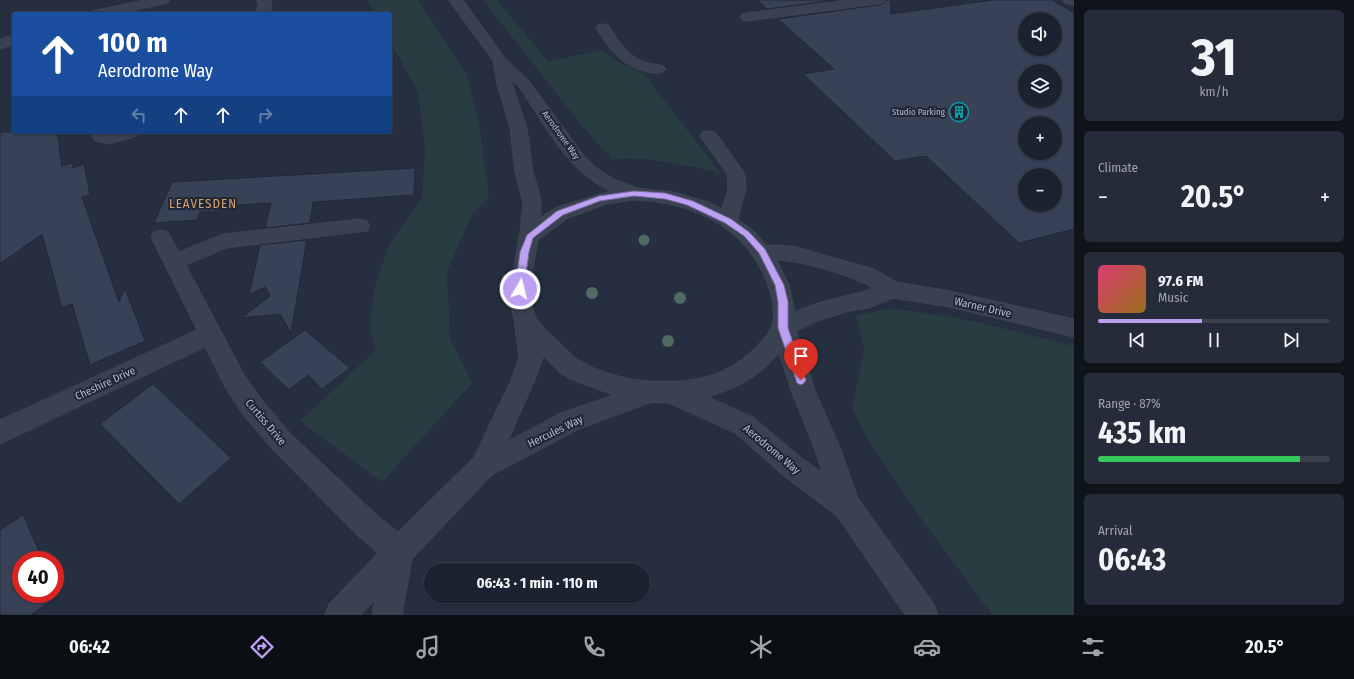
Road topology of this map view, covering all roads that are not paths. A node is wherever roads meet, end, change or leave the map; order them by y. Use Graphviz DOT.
graph roads {
  1 [pos="163,0"];
  2 [pos="264,0"];
  3 [pos="456,0"];
  4 [pos="878,0"];
  5 [pos="1070,0"];
  6 [pos="1074,2"];
  7 [pos="107,12"];
  8 [pos="263,12"];
  9 [pos="747,17"];
  10 [pos="603,28"];
  11 [pos="12,40"];
  12 [pos="0,45"];
  13 [pos="500,61"];
  14 [pos="658,69"];
  15 [pos="100,134"];
  16 [pos="125,134"];
  17 [pos="709,136"];
  18 [pos="634,193"];
  19 [pos="728,221"];
  20 [pos="360,226"];
  21 [pos="161,237"];
  22 [pos="530,237"];
  23 [pos="762,252"];
  24 [pos="174,262"];
  25 [pos="891,289"];
  26 [pos="524,318"];
  27 [pos="783,328"];
  28 [pos="1074,328"];
  29 [pos="210,334"];
  30 [pos="661,392"];
  31 [pos="0,432"];
  32 [pos="483,466"];
  33 [pos="847,506"];
  34 [pos="399,552"];
  35 [pos="340,615"];
  36 [pos="388,615"];
  37 [pos="923,615"];
  1 -- 7 [label="street"];
  2 -- 8 [label="street"];
  3 -- 13 [label="street, Aerodrome Way"];
  4 -- 9 [label="street"];
  5 -- 6 [label="street"];
  10 -- 14 [label="street"];
  11 -- 12 [label="street"];
  13 -- 18 [label="street, Aerodrome Way"];
  13 -- 22 [label="street, Aerodrome Way"];
  15 -- 16 [label="street"];
  17 -- 19 [label="street"];
  18 -- 19 [label="street"];
  18 -- 22 [label="street"];
  19 -- 23 [label="street"];
  20 -- 24 [label="street"];
  21 -- 24 [label="street, Curtiss Drive"];
  22 -- 26 [label="street, Aerodrome Way"];
  23 -- 25 [label="street, Warner Drive"];
  23 -- 27 [label="street"];
  24 -- 29 [label="street, Curtiss Drive"];
  25 -- 27 [label="street"];
  25 -- 28 [label="street, Warner Drive"];
  26 -- 30 [label="street"];
  26 -- 32 [label="street, Hercules Way"];
  27 -- 30 [label="street"];
  27 -- 33 [label="street, Aerodrome Way"];
  29 -- 31 [label="street, Cheshire Drive"];
  29 -- 34 [label="street, Curtiss Drive"];
  30 -- 32 [label="street, Hercules Way"];
  30 -- 33 [label="street, Aerodrome Way"];
  32 -- 34 [label="street, Hercules Way"];
  33 -- 37 [label="street, Aerodrome Way"];
  34 -- 35 [label="street, Hercules Way"];
  34 -- 36 [label="street"];
}
